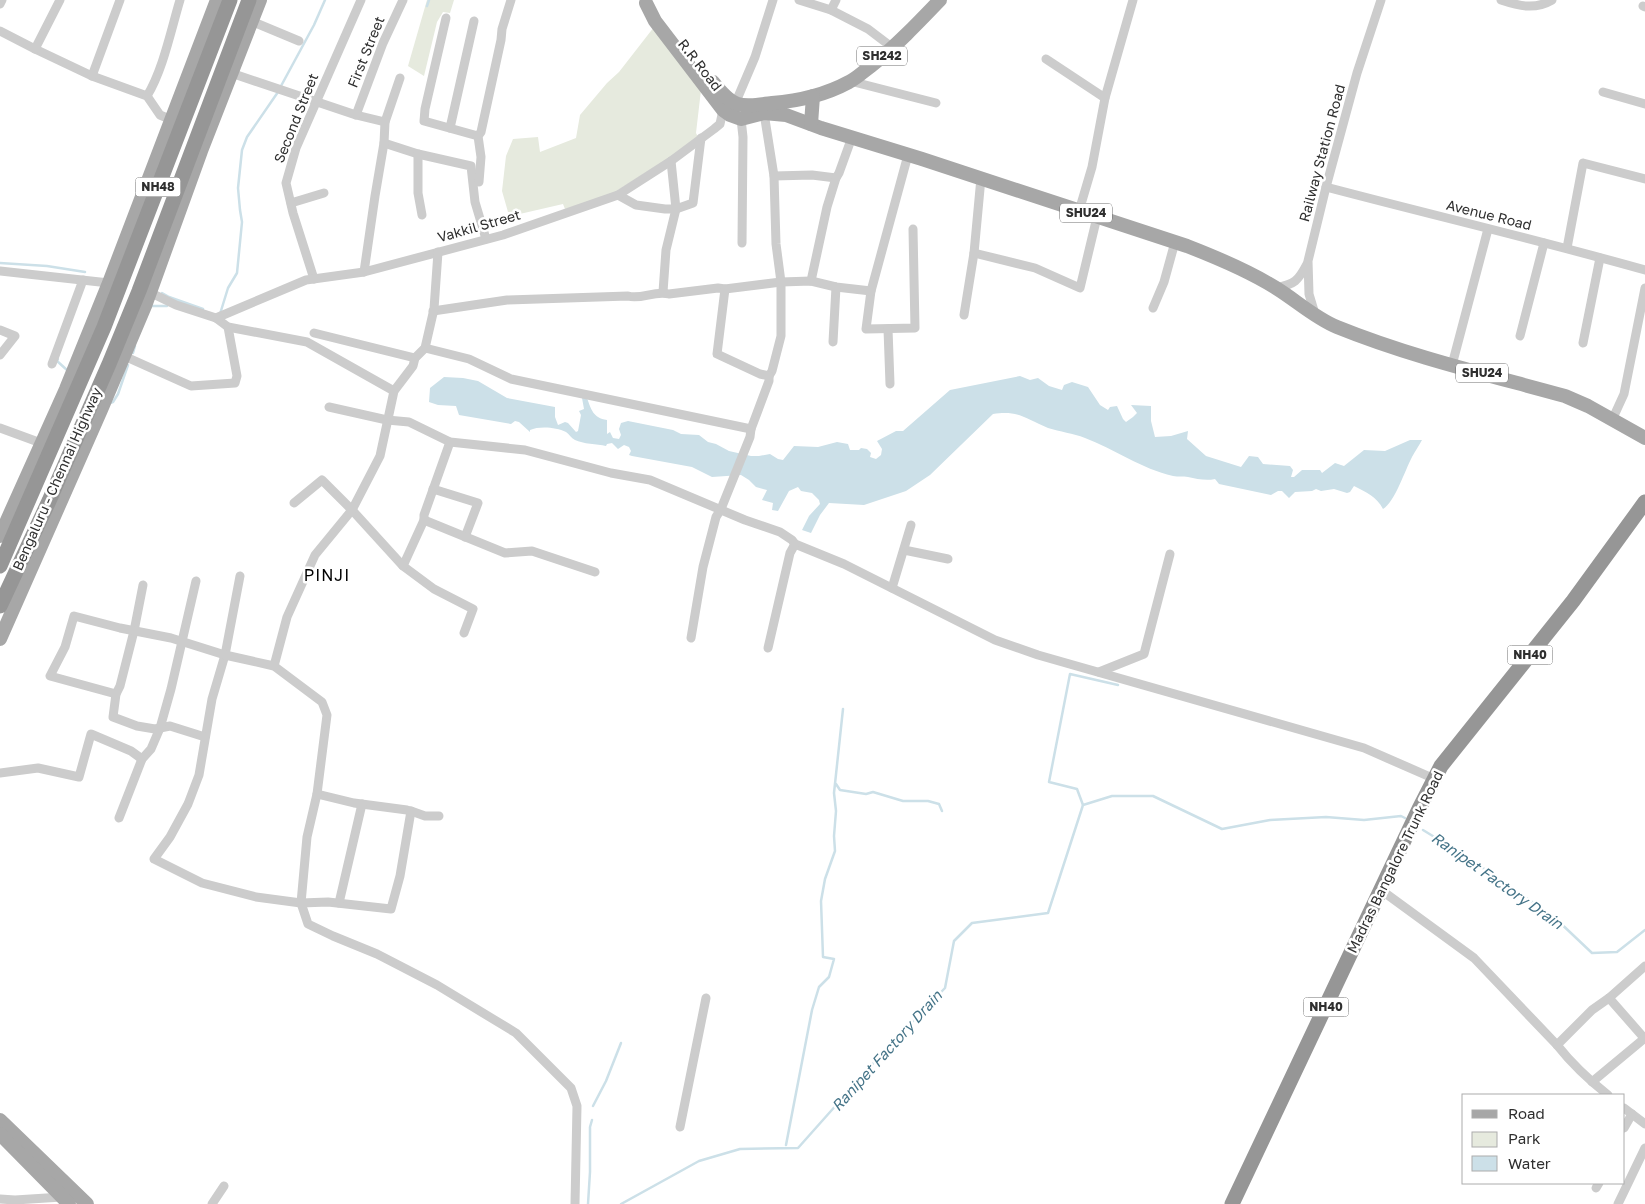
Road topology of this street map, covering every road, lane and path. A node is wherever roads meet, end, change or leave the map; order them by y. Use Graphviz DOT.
graph roads {
  1 [pos="2,0"];
  2 [pos="60,0"];
  3 [pos="120,0"];
  4 [pos="180,0"];
  5 [pos="218,0"];
  6 [pos="230,0"];
  7 [pos="249,0"];
  8 [pos="260,0"];
  9 [pos="361,0"];
  10 [pos="403,0"];
  11 [pos="511,0"];
  12 [pos="774,0"];
  13 [pos="799,0"];
  14 [pos="836,0"];
  15 [pos="940,0"];
  16 [pos="1133,0"];
  17 [pos="1381,0"];
  18 [pos="1501,0"];
  19 [pos="1552,0"];
  20 [pos="0,4"];
  21 [pos="652,8"];
  22 [pos="831,10"];
  23 [pos="446,18"];
  24 [pos="251,21"];
  25 [pos="474,21"];
  26 [pos="0,31"];
  27 [pos="299,41"];
  28 [pos="893,48"];
  29 [pos="35,49"];
  30 [pos="1046,59"];
  31 [pos="231,73"];
  32 [pos="92,76"];
  33 [pos="400,78"];
  34 [pos="850,81"];
  35 [pos="1603,92"];
  36 [pos="147,96"];
  37 [pos="813,96"];
  38 [pos="1105,98"];
  39 [pos="318,101"];
  40 [pos="936,103"];
  41 [pos="1645,104"];
  42 [pos="729,107"];
  43 [pos="764,113"];
  44 [pos="356,115"];
  45 [pos="740,118"];
  46 [pos="172,120"];
  47 [pos="384,122"];
  48 [pos="811,124"];
  49 [pos="450,128"];
  50 [pos="478,136"];
  51 [pos="852,137"];
  52 [pos="701,138"];
  53 [pos="384,143"];
  54 [pos="418,154"];
  55 [pos="908,154"];
  56 [pos="671,161"];
  57 [pos="774,176"];
  58 [pos="836,178"];
  59 [pos="981,178"];
  60 [pos="1645,179"];
  61 [pos="479,182"];
  62 [pos="1326,187"];
  63 [pos="324,193"];
  64 [pos="618,195"];
  65 [pos="292,202"];
  66 [pos="676,209"];
  67 [pos="1079,211"];
  68 [pos="422,215"];
  69 [pos="1097,217"];
  70 [pos="913,229"];
  71 [pos="1488,229"];
  72 [pos="486,239"];
  73 [pos="1175,242"];
  74 [pos="742,243"];
  75 [pos="1544,243"];
  76 [pos="1567,248"];
  77 [pos="438,252"];
  78 [pos="974,253"];
  79 [pos="1600,258"];
  80 [pos="1308,261"];
  81 [pos="1645,270"];
  82 [pos="0,271"];
  83 [pos="364,272"];
  84 [pos="314,279"];
  85 [pos="83,280"];
  86 [pos="811,281"];
  87 [pos="781,282"];
  88 [pos="109,283"];
  89 [pos="836,287"];
  90 [pos="1276,288"];
  91 [pos="1645,288"];
  92 [pos="725,289"];
  93 [pos="145,290"];
  94 [pos="871,291"];
  95 [pos="663,292"];
  96 [pos="1154,308"];
  97 [pos="433,311"];
  98 [pos="964,314"];
  99 [pos="1316,316"];
  100 [pos="216,318"];
  101 [pos="228,327"];
  102 [pos="888,329"];
  103 [pos="0,330"];
  104 [pos="314,333"];
  105 [pos="1520,336"];
  106 [pos="833,342"];
  107 [pos="1583,343"];
  108 [pos="425,348"];
  109 [pos="0,355"];
  110 [pos="124,356"];
  111 [pos="416,358"];
  112 [pos="52,364"];
  113 [pos="1452,365"];
  114 [pos="769,376"];
  115 [pos="890,384"];
  116 [pos="394,391"];
  117 [pos="70,404"];
  118 [pos="329,406"];
  119 [pos="88,412"];
  120 [pos="1613,418"];
  121 [pos="388,419"];
  122 [pos="0,428"];
  123 [pos="751,429"];
  124 [pos="1645,438"];
  125 [pos="48,442"];
  126 [pos="450,442"];
  127 [pos="72,449"];
  128 [pos="433,489"];
  129 [pos="1645,502"];
  130 [pos="294,503"];
  131 [pos="721,509"];
  132 [pos="352,510"];
  133 [pos="1645,514"];
  134 [pos="424,520"];
  135 [pos="911,525"];
  136 [pos="0,536"];
  137 [pos="465,537"];
  138 [pos="795,544"];
  139 [pos="904,550"];
  140 [pos="1170,554"];
  141 [pos="948,559"];
  142 [pos="0,566"];
  143 [pos="403,566"];
  144 [pos="595,572"];
  145 [pos="240,576"];
  146 [pos="196,581"];
  147 [pos="144,585"];
  148 [pos="892,588"];
  149 [pos="0,606"];
  150 [pos="134,631"];
  151 [pos="464,633"];
  152 [pos="691,638"];
  153 [pos="0,639"];
  154 [pos="182,641"];
  155 [pos="768,648"];
  156 [pos="225,655"];
  157 [pos="274,666"];
  158 [pos="1099,672"];
  159 [pos="116,694"];
  160 [pos="160,728"];
  161 [pos="205,736"];
  162 [pos="142,759"];
  163 [pos="0,773"];
  164 [pos="1437,781"];
  165 [pos="317,794"];
  166 [pos="362,804"];
  167 [pos="411,811"];
  168 [pos="439,816"];
  169 [pos="118,818"];
  170 [pos="1384,892"];
  171 [pos="301,903"];
  172 [pos="339,903"];
  173 [pos="1645,966"];
  174 [pos="706,998"];
  175 [pos="1609,998"];
  176 [pos="1645,1038"];
  177 [pos="1557,1045"];
  178 [pos="1592,1082"];
  179 [pos="1607,1094"];
  180 [pos="1625,1109"];
  181 [pos="1632,1114"];
  182 [pos="0,1120"];
  183 [pos="1645,1124"];
  184 [pos="1625,1126"];
  185 [pos="680,1127"];
  186 [pos="1271,1129"];
  187 [pos="0,1134"];
  188 [pos="1645,1148"];
  189 [pos="31,1157"];
  190 [pos="224,1186"];
  191 [pos="0,1199"];
  192 [pos="66,1201"];
  193 [pos="87,1204"];
  194 [pos="212,1204"];
  195 [pos="575,1204"];
  196 [pos="1232,1204"];
  197 [pos="1239,1204"];
  198 [pos="1618,1204"];
  1 -- 20 [label="street"];
  2 -- 29 [label="street"];
  3 -- 32 [label="street"];
  4 -- 36 [label="street"];
  5 -- 46 [label="main road"];
  6 -- 117 [label="highway, Bengaluru - Chennai Highway / NH48"];
  7 -- 93 [label="highway, NH48"];
  8 -- 24 [label="main road"];
  9 -- 39 [label="street, Second Street"];
  10 -- 44 [label="street, First Street"];
  11 -- 50 [label="street"];
  12 -- 42 [label="street, Vakkil Street"];
  13 -- 22 [label="street"];
  14 -- 22 [label="street"];
  15 -- 28 [label="main road, SH242"];
  16 -- 38 [label="street"];
  17 -- 62 [label="street, Railway Station Road"];
  18 -- 19 [label="street"];
  21 -- 42 [label="main road, R.R Road"];
  22 -- 28 [label="street"];
  23 -- 49 [label="street"];
  24 -- 27 [label="street"];
  24 -- 31 [label="main road"];
  25 -- 49 [label="street"];
  26 -- 29 [label="street"];
  28 -- 34 [label="main road, SH242"];
  29 -- 32 [label="street"];
  30 -- 38 [label="street"];
  31 -- 39 [label="street"];
  31 -- 93 [label="main road"];
  32 -- 36 [label="street"];
  33 -- 47 [label="street"];
  34 -- 37 [label="main road, SH242"];
  34 -- 40 [label="street"];
  35 -- 41 [label="street"];
  36 -- 46 [label="street"];
  37 -- 42 [label="main road"];
  37 -- 48 [label="main road"];
  38 -- 67 [label="street"];
  39 -- 44 [label="street"];
  39 -- 65 [label="street, Second Street"];
  42 -- 45 [label="main road, R.R Road"];
  42 -- 52 [label="street, Vakkil Street"];
  43 -- 45 [label="main road, SHU24"];
  43 -- 48 [label="main road, SHU24"];
  43 -- 57 [label="street"];
  44 -- 47 [label="street"];
  45 -- 74 [label="street"];
  46 -- 88 [label="main road"];
  47 -- 53 [label="street"];
  48 -- 51 [label="main road, SHU24"];
  49 -- 50 [label="street"];
  50 -- 61 [label="street"];
  51 -- 55 [label="main road, SHU24"];
  51 -- 58 [label="street"];
  52 -- 56 [label="street, Vakkil Street"];
  52 -- 66 [label="street"];
  53 -- 54 [label="street"];
  53 -- 83 [label="street"];
  54 -- 68 [label="street"];
  54 -- 72 [label="street"];
  55 -- 59 [label="main road, SHU24"];
  55 -- 94 [label="street"];
  56 -- 64 [label="street, Vakkil Street"];
  56 -- 66 [label="street"];
  57 -- 58 [label="street"];
  57 -- 87 [label="street"];
  58 -- 86 [label="street"];
  59 -- 67 [label="main road, SHU24"];
  59 -- 78 [label="street"];
  60 -- 76 [label="street"];
  62 -- 71 [label="street, Avenue Road"];
  62 -- 80 [label="street, Railway Station Road"];
  63 -- 65 [label="street"];
  64 -- 66 [label="street"];
  64 -- 72 [label="street, Vakkil Street"];
  65 -- 84 [label="street, Second Street"];
  66 -- 95 [label="street"];
  67 -- 69 [label="main road, SHU24"];
  69 -- 73 [label="main road, SHU24"];
  69 -- 78 [label="street"];
  70 -- 102 [label="street"];
  71 -- 75 [label="street, Avenue Road"];
  71 -- 113 [label="street"];
  72 -- 77 [label="street, Vakkil Street"];
  73 -- 90 [label="main road, SHU24"];
  73 -- 96 [label="street"];
  75 -- 76 [label="street, Avenue Road"];
  75 -- 105 [label="street"];
  76 -- 79 [label="street, Avenue Road"];
  77 -- 83 [label="street, Vakkil Street"];
  77 -- 97 [label="street"];
  78 -- 98 [label="street"];
  79 -- 81 [label="street, Avenue Road"];
  79 -- 107 [label="street"];
  80 -- 90 [label="street"];
  80 -- 99 [label="street, Railway Station Road"];
  82 -- 85 [label="street"];
  83 -- 84 [label="street, Vakkil Street"];
  84 -- 100 [label="street, Vakkil Street"];
  85 -- 88 [label="street"];
  85 -- 112 [label="street"];
  86 -- 87 [label="street"];
  86 -- 89 [label="street"];
  87 -- 92 [label="street"];
  87 -- 114 [label="street"];
  88 -- 125 [label="main road"];
  89 -- 94 [label="street"];
  89 -- 106 [label="street"];
  90 -- 99 [label="main road, SHU24"];
  91 -- 120 [label="street"];
  92 -- 95 [label="street"];
  92 -- 114 [label="street"];
  93 -- 100 [label="street"];
  93 -- 110 [label="main road"];
  93 -- 119 [label="highway, Bengaluru - Chennai Highway / NH48"];
  94 -- 102 [label="street"];
  95 -- 97 [label="street"];
  97 -- 108 [label="street"];
  99 -- 113 [label="main road, SHU24"];
  100 -- 101 [label="street"];
  101 -- 110 [label="street"];
  101 -- 116 [label="street"];
  102 -- 115 [label="street"];
  103 -- 109 [label="street"];
  104 -- 111 [label="street"];
  108 -- 111 [label="street"];
  108 -- 123 [label="street"];
  110 -- 153 [label="main road"];
  111 -- 116 [label="street"];
  113 -- 120 [label="main road, SHU24"];
  114 -- 123 [label="street"];
  116 -- 121 [label="street"];
  117 -- 119 [label="highway"];
  117 -- 125 [label="highway, Bengaluru - Chennai Highway / NH48"];
  118 -- 121 [label="street"];
  119 -- 127 [label="highway, Bengaluru - Chennai Highway / NH48"];
  120 -- 124 [label="main road, SHU24"];
  121 -- 126 [label="street"];
  121 -- 132 [label="street"];
  122 -- 125 [label="street"];
  123 -- 131 [label="street"];
  125 -- 127 [label="highway"];
  125 -- 136 [label="main road"];
  125 -- 142 [label="highway, Bengaluru - Chennai Highway / NH48"];
  126 -- 128 [label="street"];
  126 -- 131 [label="street"];
  127 -- 149 [label="highway, Bengaluru - Chennai Highway / NH48"];
  128 -- 134 [label="street"];
  128 -- 137 [label="street"];
  129 -- 164 [label="highway, Madras Bangalore Trunk Road / NH40"];
  130 -- 132 [label="street"];
  131 -- 138 [label="street"];
  131 -- 152 [label="street"];
  132 -- 143 [label="street"];
  132 -- 157 [label="street"];
  133 -- 164 [label="highway, NH40"];
  134 -- 137 [label="street"];
  134 -- 143 [label="street"];
  135 -- 139 [label="street"];
  137 -- 144 [label="street"];
  138 -- 148 [label="street"];
  138 -- 155 [label="street"];
  139 -- 141 [label="street"];
  139 -- 148 [label="street"];
  140 -- 158 [label="street"];
  143 -- 151 [label="street"];
  145 -- 156 [label="street"];
  146 -- 154 [label="street"];
  147 -- 150 [label="street"];
  148 -- 158 [label="street"];
  150 -- 154 [label="street"];
  150 -- 159 [label="street"];
  150 -- 159 [label="street"];
  154 -- 156 [label="street"];
  154 -- 160 [label="street"];
  156 -- 157 [label="street"];
  156 -- 161 [label="street"];
  157 -- 165 [label="street"];
  158 -- 164 [label="street"];
  159 -- 160 [label="street"];
  160 -- 161 [label="street"];
  160 -- 162 [label="street"];
  161 -- 171 [label="street"];
  162 -- 163 [label="street"];
  162 -- 169 [label="street"];
  164 -- 170 [label="highway, Madras Bangalore Trunk Road / NH40"];
  165 -- 166 [label="street"];
  165 -- 171 [label="street"];
  166 -- 167 [label="street"];
  166 -- 172 [label="street"];
  167 -- 168 [label="street"];
  167 -- 172 [label="street"];
  170 -- 177 [label="street"];
  170 -- 186 [label="highway, Madras Bangalore Trunk Road / NH40"];
  171 -- 172 [label="street"];
  171 -- 195 [label="street"];
  173 -- 175 [label="street"];
  174 -- 185 [label="street"];
  175 -- 176 [label="street"];
  175 -- 177 [label="street"];
  176 -- 178 [label="street"];
  177 -- 178 [label="street"];
  178 -- 179 [label="street"];
  180 -- 181 [label="street"];
  181 -- 183 [label="street"];
  181 -- 184 [label="street"];
  182 -- 189 [label="main road"];
  186 -- 196 [label="highway, Madras Bangalore Trunk Road / NH40"];
  186 -- 197 [label="highway, NH40"];
  187 -- 189 [label="main road"];
  188 -- 198 [label="street"];
  189 -- 192 [label="main road"];
  189 -- 193 [label="main road"];
  190 -- 194 [label="street"];
  191 -- 192 [label="street"];
}
